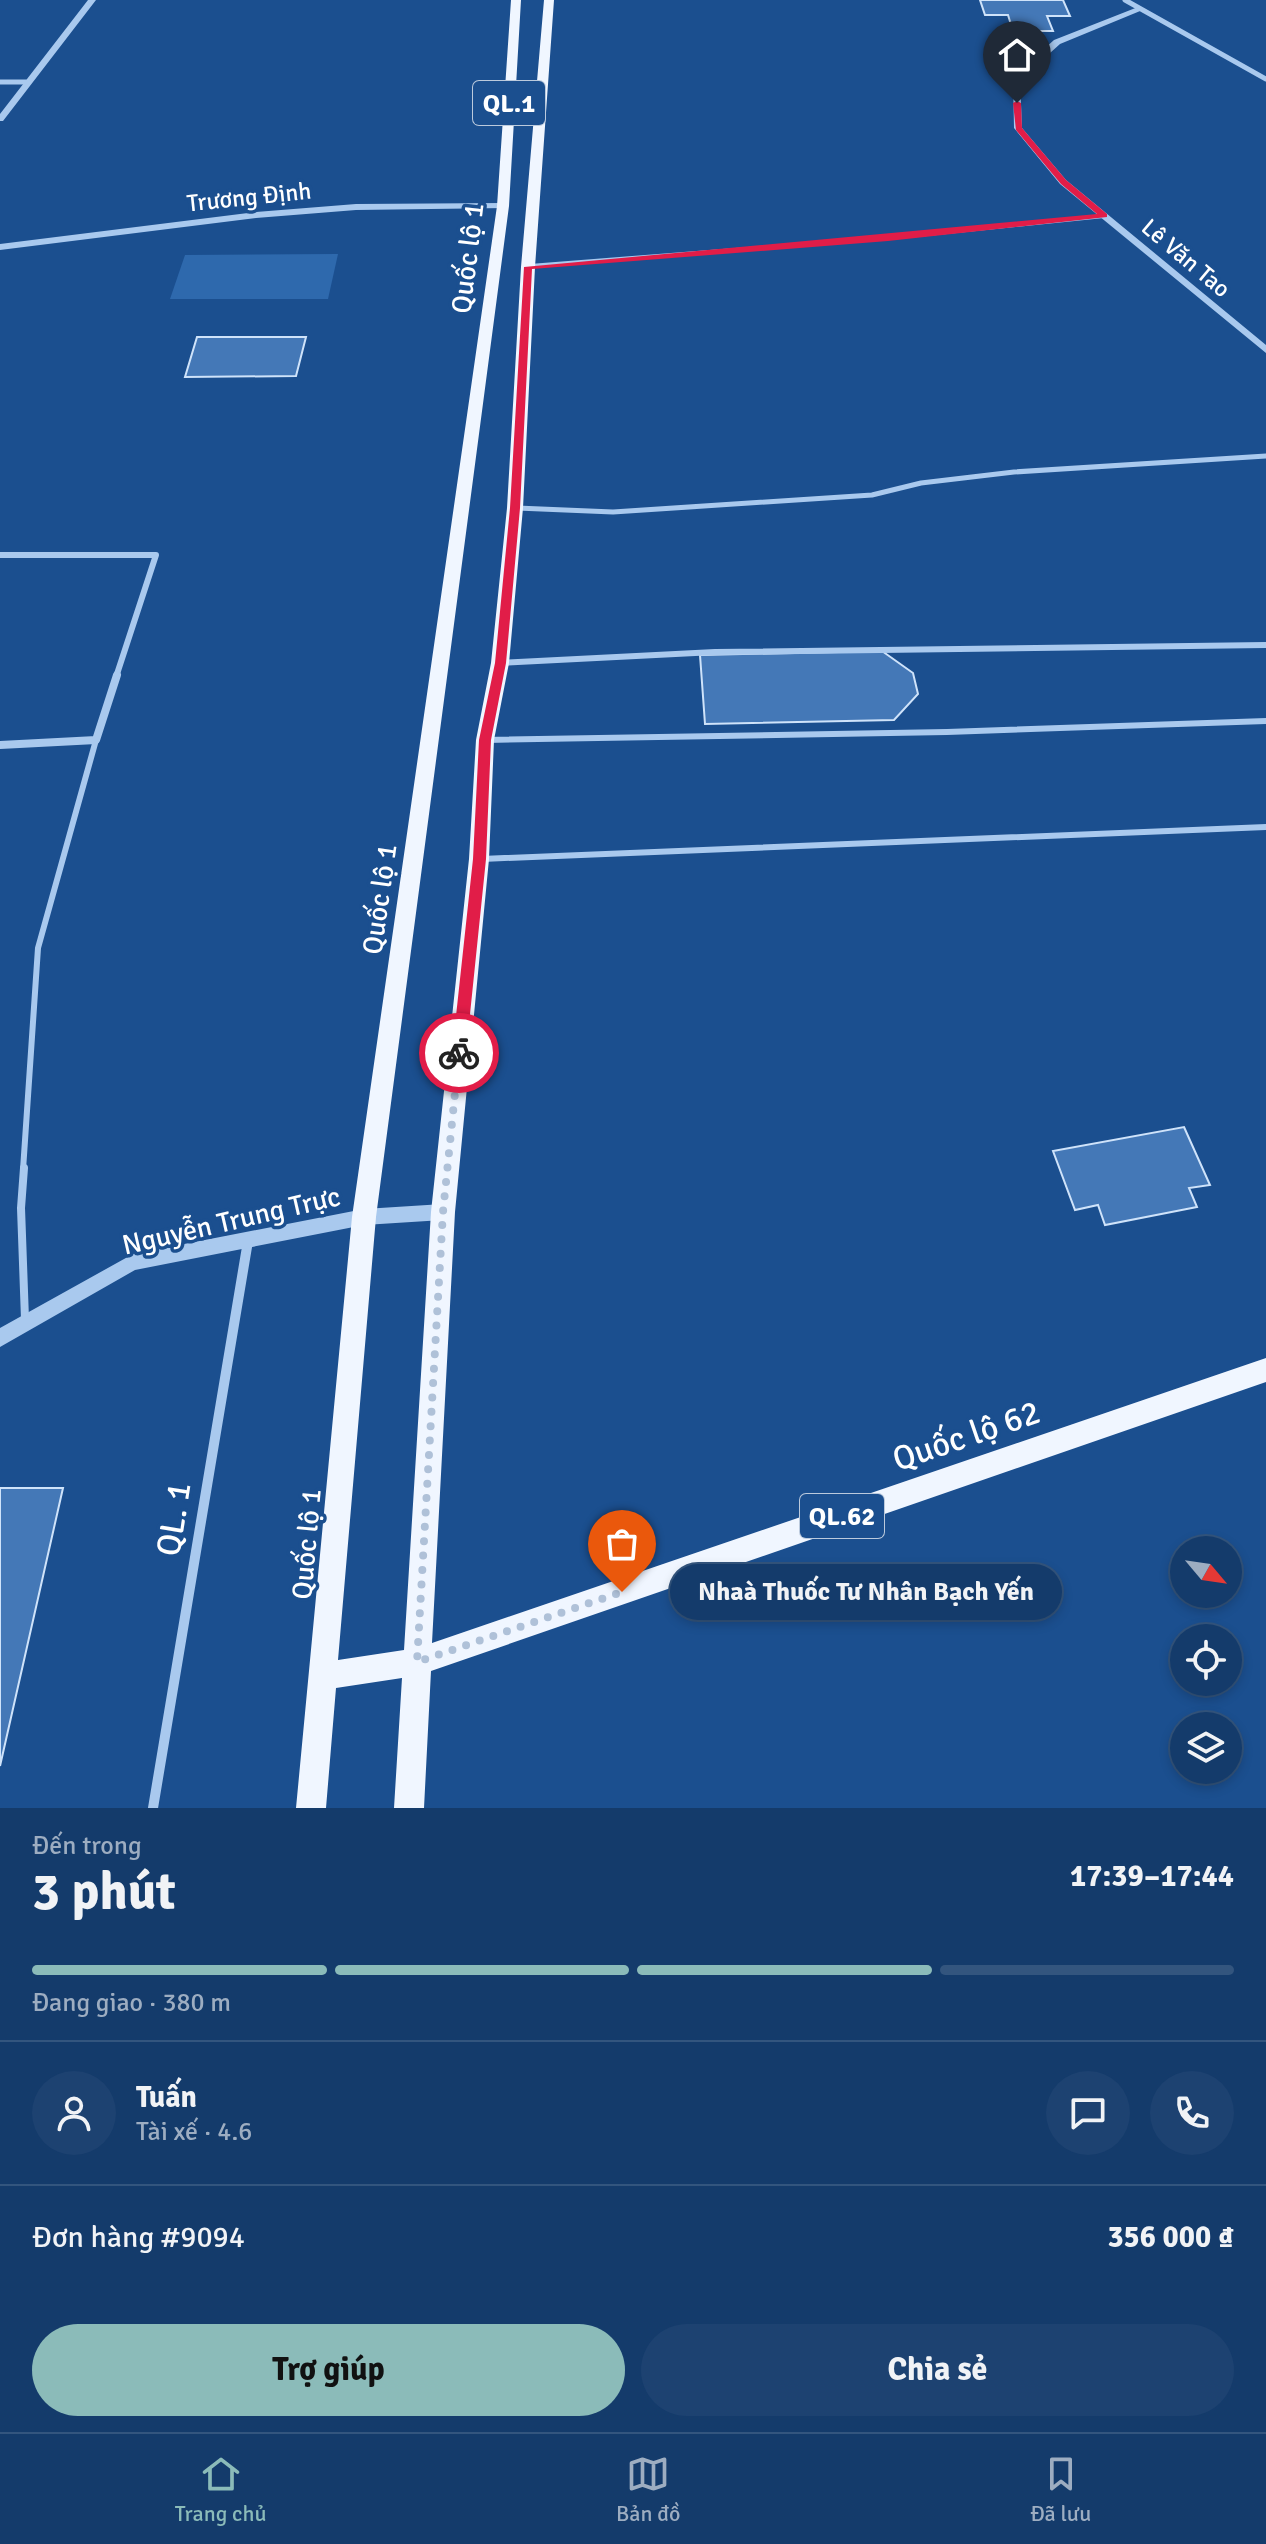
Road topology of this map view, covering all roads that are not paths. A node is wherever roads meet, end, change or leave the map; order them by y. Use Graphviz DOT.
graph roads {
  1 [pos="92,0"];
  2 [pos="516,0"];
  3 [pos="549,0"];
  4 [pos="1125,0"];
  5 [pos="1141,9"];
  6 [pos="1266,79"];
  7 [pos="0,82"];
  8 [pos="26,82"];
  9 [pos="0,119"];
  10 [pos="503,206"];
  11 [pos="1104,216"];
  12 [pos="0,247"];
  13 [pos="528,267"];
  14 [pos="1266,350"];
  15 [pos="1266,456"];
  16 [pos="515,508"];
  17 [pos="0,555"];
  18 [pos="1266,645"];
  19 [pos="500,663"];
  20 [pos="1266,721"];
  21 [pos="96,740"];
  22 [pos="485,740"];
  23 [pos="0,745"];
  24 [pos="1266,827"];
  25 [pos="479,859"];
  26 [pos="443,1212"];
  27 [pos="364,1217"];
  28 [pos="248,1240"];
  29 [pos="26,1322"];
  30 [pos="0,1338"];
  31 [pos="1266,1370"];
  32 [pos="417,1662"];
  33 [pos="323,1676"];
  34 [pos="153,1808"];
  35 [pos="311,1808"];
  36 [pos="409,1808"];
  1 -- 8 [label="street"];
  2 -- 10 [label="main road, Quốc lộ 1 / QL.1"];
  3 -- 13 [label="main road, QL.1"];
  4 -- 5 [label="street"];
  5 -- 6 [label="street"];
  5 -- 11 [label="street, Lê Văn Tao"];
  7 -- 8 [label="street"];
  8 -- 9 [label="street"];
  10 -- 12 [label="street, Trương Định"];
  10 -- 27 [label="main road, Quốc lộ 1 / QL.1"];
  11 -- 13 [label="lane"];
  11 -- 14 [label="street, Lê Văn Tao"];
  13 -- 16 [label="main road, QL.1"];
  15 -- 16 [label="lane"];
  16 -- 19 [label="main road, QL.1"];
  17 -- 21 [label="street"];
  18 -- 19 [label="street"];
  19 -- 22 [label="main road, QL.1"];
  20 -- 22 [label="lane"];
  21 -- 23 [label="street"];
  21 -- 29 [label="lane"];
  22 -- 25 [label="main road, QL.1"];
  24 -- 25 [label="lane"];
  25 -- 26 [label="main road, QL.1"];
  26 -- 27 [label="street, Nguyễn Trung Trực"];
  26 -- 32 [label="main road, QL.1"];
  27 -- 28 [label="street, Nguyễn Trung Trực"];
  27 -- 33 [label="main road, Quốc lộ 1 / QL.1"];
  28 -- 29 [label="street, Nguyễn Trung Trực"];
  28 -- 34 [label="street, QL. 1"];
  29 -- 30 [label="street, Nguyễn Trung Trực"];
  31 -- 32 [label="main road, Quốc lộ 62 / QL.62"];
  32 -- 33 [label="main road, Quốc lộ 62"];
  32 -- 36 [label="main road, QL.1"];
  33 -- 35 [label="main road, Quốc lộ 1 / QL.1"];
}
